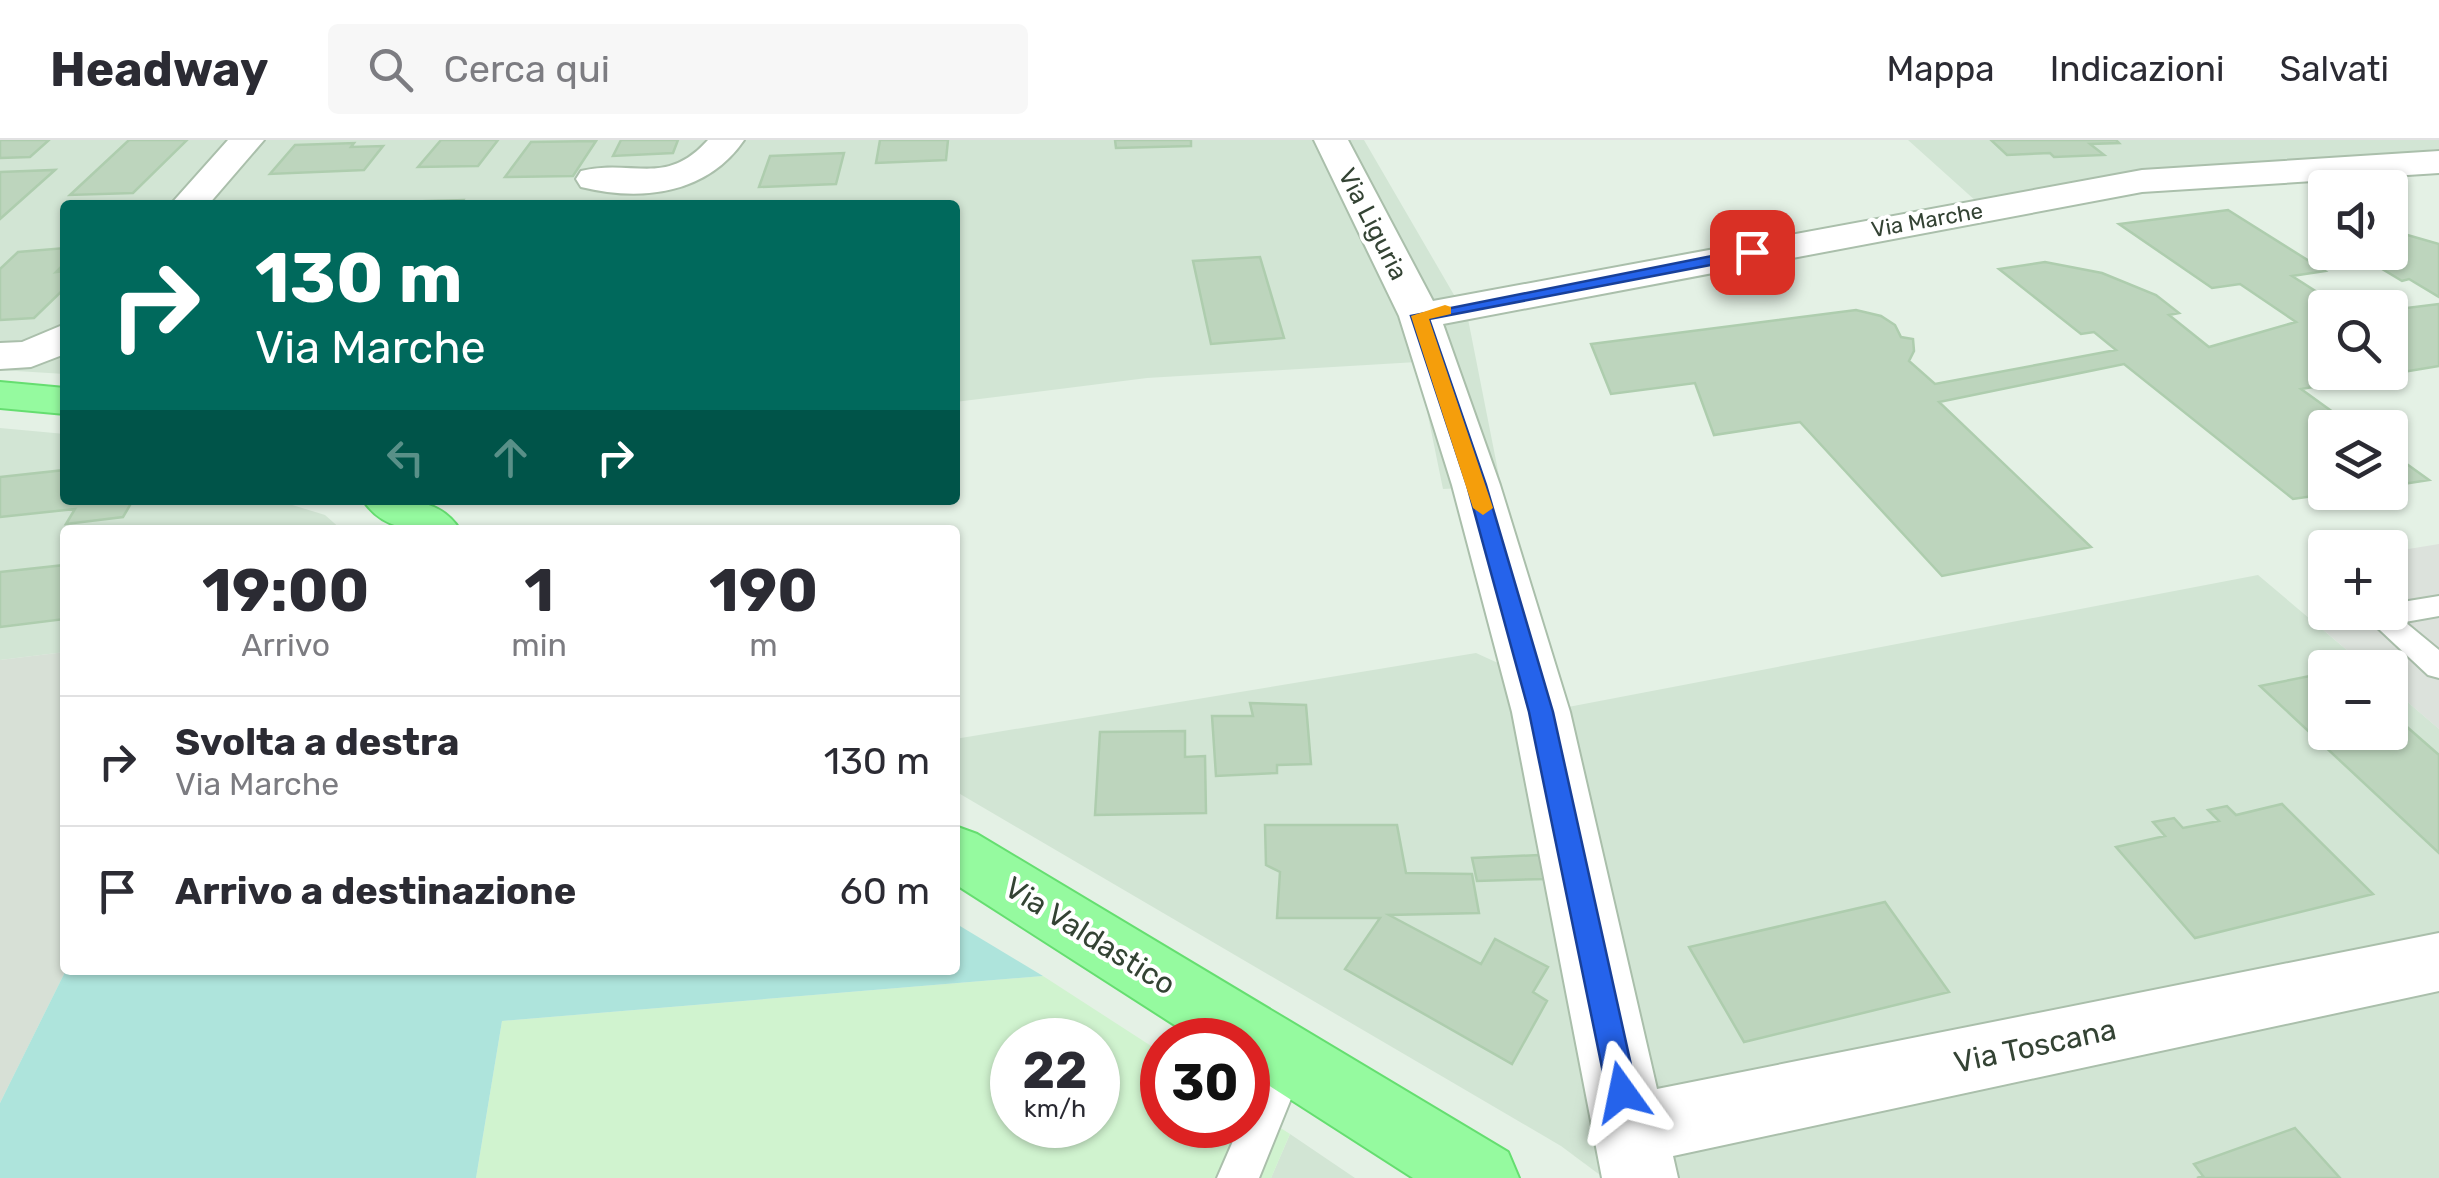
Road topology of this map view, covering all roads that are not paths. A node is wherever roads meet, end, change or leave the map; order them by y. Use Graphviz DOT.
graph roads {
  1 [pos="247,140"];
  2 [pos="1331,140"];
  3 [pos="717,153"];
  4 [pos="2439,162"];
  5 [pos="594,178"];
  6 [pos="193,200"];
  7 [pos="1420,316"];
  8 [pos="60,340"];
  9 [pos="0,356"];
  10 [pos="0,395"];
  11 [pos="60,401"];
  12 [pos="395,505"];
  13 [pos="428,525"];
  14 [pos="2439,606"];
  15 [pos="2439,667"];
  16 [pos="960,855"];
  17 [pos="2439,962"];
  18 [pos="1288,1058"];
  19 [pos="1635,1154"];
  20 [pos="1238,1178"];
  21 [pos="1481,1178"];
  1 -- 6 [label="street"];
  2 -- 7 [label="street, Via Liguria"];
  3 -- 5 [label="street"];
  4 -- 7 [label="street, Via Marche"];
  7 -- 19 [label="street, Via Liguria"];
  8 -- 9 [label="street"];
  10 -- 11 [label="main road"];
  12 -- 13 [label="main road"];
  14 -- 15 [label="lane"];
  16 -- 18 [label="main road, Via Valdastico"];
  17 -- 19 [label="street, Via Toscana"];
  18 -- 20 [label="lane"];
  18 -- 21 [label="main road, Via Valdastico"];
}
